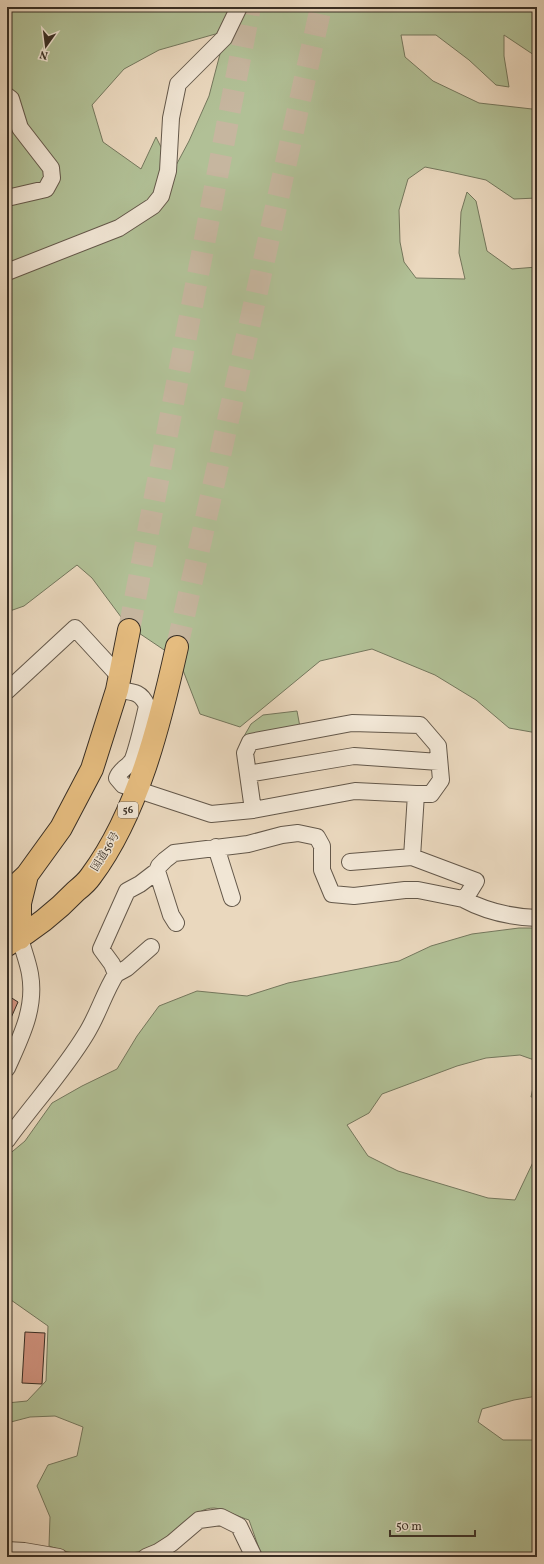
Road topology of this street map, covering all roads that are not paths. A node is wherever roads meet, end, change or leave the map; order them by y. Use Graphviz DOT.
graph roads {
  1 [pos="239,7"];
  2 [pos="7,96"];
  3 [pos="7,198"];
  4 [pos="7,272"];
  5 [pos="129,630"];
  6 [pos="177,647"];
  7 [pos="119,683"];
  8 [pos="7,691"];
  9 [pos="439,762"];
  10 [pos="248,774"];
  11 [pos="137,790"];
  12 [pos="416,794"];
  13 [pos="253,810"];
  14 [pos="216,847"];
  15 [pos="412,857"];
  16 [pos="350,862"];
  17 [pos="157,871"];
  18 [pos="27,875"];
  19 [pos="7,894"];
  20 [pos="232,898"];
  21 [pos="463,899"];
  22 [pos="537,918"];
  23 [pos="176,923"];
  24 [pos="11,939"];
  25 [pos="151,947"];
  26 [pos="116,974"];
  27 [pos="7,1068"];
  28 [pos="7,1140"];
  29 [pos="7,1550"];
  30 [pos="156,1555"];
  31 [pos="59,1557"];
  32 [pos="254,1557"];
  1 -- 4 [label="street"];
  2 -- 3 [label="street"];
  5 -- 7 [label="highway"];
  6 -- 11 [label="highway, 国道56号 / 56"];
  7 -- 8 [label="street"];
  7 -- 11 [label="street"];
  7 -- 18 [label="highway"];
  9 -- 10 [label="street"];
  9 -- 10 [label="street"];
  9 -- 12 [label="street"];
  10 -- 13 [label="street"];
  11 -- 13 [label="street"];
  11 -- 24 [label="highway, 国道56号 / 56"];
  12 -- 13 [label="street"];
  12 -- 15 [label="street"];
  14 -- 17 [label="street"];
  14 -- 20 [label="street"];
  14 -- 21 [label="street"];
  15 -- 16 [label="street"];
  15 -- 21 [label="street"];
  17 -- 23 [label="street"];
  17 -- 26 [label="street"];
  18 -- 19 [label="highway"];
  18 -- 24 [label="highway"];
  21 -- 22 [label="street"];
  24 -- 27 [label="street"];
  25 -- 26 [label="street"];
  26 -- 28 [label="street"];
  29 -- 31 [label="street"];
  30 -- 32 [label="street"];
}
